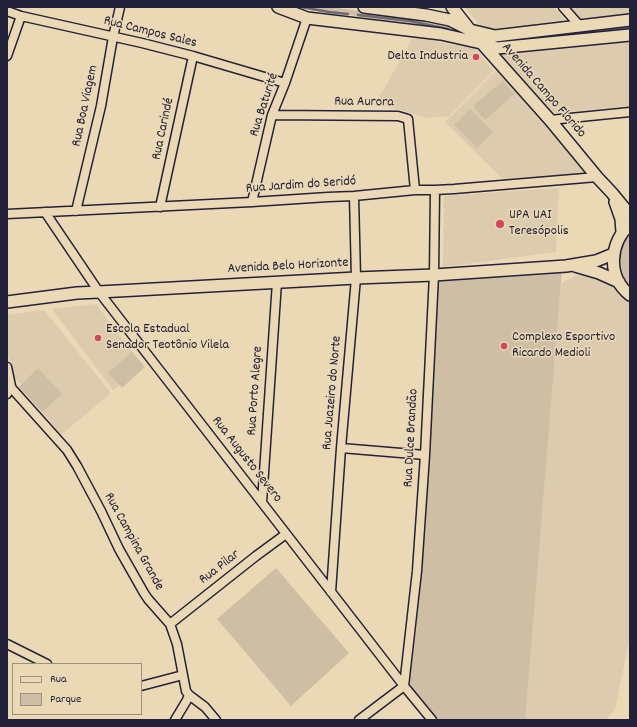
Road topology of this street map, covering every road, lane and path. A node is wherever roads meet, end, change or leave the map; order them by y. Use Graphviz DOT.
graph roads {
  1 [pos="120,7"];
  2 [pos="278,7"];
  3 [pos="364,7"];
  4 [pos="436,7"];
  5 [pos="452,7"];
  6 [pos="563,7"];
  7 [pos="7,11"];
  8 [pos="426,15"];
  9 [pos="21,16"];
  10 [pos="307,18"];
  11 [pos="630,20"];
  12 [pos="579,26"];
  13 [pos="470,30"];
  14 [pos="630,34"];
  15 [pos="113,37"];
  16 [pos="481,43"];
  17 [pos="7,56"];
  18 [pos="193,56"];
  19 [pos="285,83"];
  20 [pos="630,112"];
  21 [pos="272,115"];
  22 [pos="550,120"];
  23 [pos="597,178"];
  24 [pos="415,190"];
  25 [pos="435,190"];
  26 [pos="612,193"];
  27 [pos="354,196"];
  28 [pos="252,202"];
  29 [pos="160,207"];
  30 [pos="76,211"];
  31 [pos="45,212"];
  32 [pos="7,214"];
  33 [pos="630,215"];
  34 [pos="630,224"];
  35 [pos="622,232"];
  36 [pos="614,254"];
  37 [pos="571,265"];
  38 [pos="434,275"];
  39 [pos="356,278"];
  40 [pos="277,282"];
  41 [pos="619,282"];
  42 [pos="99,292"];
  43 [pos="630,294"];
  44 [pos="7,302"];
  45 [pos="7,367"];
  46 [pos="8,388"];
  47 [pos="342,448"];
  48 [pos="425,455"];
  49 [pos="262,502"];
  50 [pos="286,534"];
  51 [pos="331,592"];
  52 [pos="170,624"];
  53 [pos="7,644"];
  54 [pos="45,663"];
  55 [pos="183,675"];
  56 [pos="142,686"];
  57 [pos="404,686"];
  58 [pos="189,695"];
  59 [pos="175,720"];
  60 [pos="216,720"];
  61 [pos="359,720"];
  62 [pos="432,720"];
  1 -- 15 [label="street, Rua Boa Viagem"];
  2 -- 10 [label="street"];
  3 -- 8 [label="street"];
  4 -- 8 [label="street"];
  5 -- 13 [label="street, Avenida Campo Florido"];
  6 -- 12 [label="street"];
  7 -- 9 [label="street, Rua Campos Sales"];
  8 -- 13 [label="street"];
  9 -- 15 [label="street, Rua Campos Sales"];
  9 -- 17 [label="street"];
  10 -- 16 [label="street"];
  10 -- 19 [label="street, Rua Baturité"];
  11 -- 12 [label="street"];
  12 -- 13 [label="street"];
  13 -- 16 [label="street, Avenida Campo Florido"];
  14 -- 16 [label="street"];
  15 -- 18 [label="street, Rua Campos Sales"];
  15 -- 30 [label="street, Rua Boa Viagem"];
  16 -- 22 [label="street, Avenida Campo Florido"];
  18 -- 19 [label="street, Rua Campos Sales"];
  18 -- 29 [label="street, Rua Carindé"];
  19 -- 21 [label="street, Rua Baturité"];
  20 -- 22 [label="street"];
  21 -- 24 [label="street, Rua Aurora"];
  21 -- 28 [label="street, Rua Baturité"];
  22 -- 23 [label="street, Avenida Campo Florido"];
  23 -- 25 [label="street, Rua Jardim do Seridó"];
  23 -- 26 [label="street, Avenida Campo Florido"];
  24 -- 25 [label="street, Rua Jardim do Seridó"];
  24 -- 27 [label="street, Rua Jardim do Seridó"];
  25 -- 38 [label="street, Rua Dulce Brandão"];
  26 -- 33 [label="street, Avenida Campo Florido"];
  26 -- 35 [label="street"];
  27 -- 28 [label="street, Rua Jardim do Seridó"];
  27 -- 39 [label="street, Rua Juazeiro do Norte"];
  28 -- 29 [label="street, Rua Jardim do Seridó"];
  29 -- 30 [label="street, Rua Jardim do Seridó"];
  30 -- 31 [label="street, Rua Jardim do Seridó"];
  31 -- 32 [label="street, Rua Jardim do Seridó"];
  31 -- 42 [label="street, Rua Augusto Severo"];
  34 -- 35 [label="street"];
  35 -- 36 [label="street"];
  36 -- 37 [label="street, Avenida Belo Horizonte"];
  36 -- 41 [label="street"];
  37 -- 38 [label="street, Avenida Belo Horizonte"];
  37 -- 41 [label="street"];
  38 -- 39 [label="street, Avenida Belo Horizonte"];
  38 -- 48 [label="street, Rua Dulce Brandão"];
  39 -- 40 [label="street, Avenida Belo Horizonte"];
  39 -- 47 [label="street, Rua Juazeiro do Norte"];
  40 -- 42 [label="street, Avenida Belo Horizonte"];
  40 -- 49 [label="street, Rua Porto Alegre"];
  41 -- 43 [label="street"];
  42 -- 44 [label="street, Avenida Belo Horizonte"];
  42 -- 49 [label="street, Rua Augusto Severo"];
  45 -- 46 [label="street"];
  46 -- 52 [label="street, Rua Campina Grande"];
  47 -- 48 [label="street"];
  47 -- 51 [label="street, Rua Juazeiro do Norte"];
  48 -- 57 [label="street, Rua Dulce Brandão"];
  49 -- 50 [label="street, Rua Augusto Severo"];
  50 -- 51 [label="street, Rua Augusto Severo"];
  50 -- 52 [label="street, Rua Pilar"];
  51 -- 57 [label="street, Rua Augusto Severo"];
  52 -- 55 [label="street, Rua Campina Grande"];
  53 -- 54 [label="street"];
  55 -- 56 [label="street"];
  55 -- 58 [label="street, Rua Campina Grande"];
  57 -- 61 [label="street"];
  57 -- 62 [label="street, Rua Augusto Severo"];
  58 -- 59 [label="street"];
  58 -- 60 [label="street"];
}
